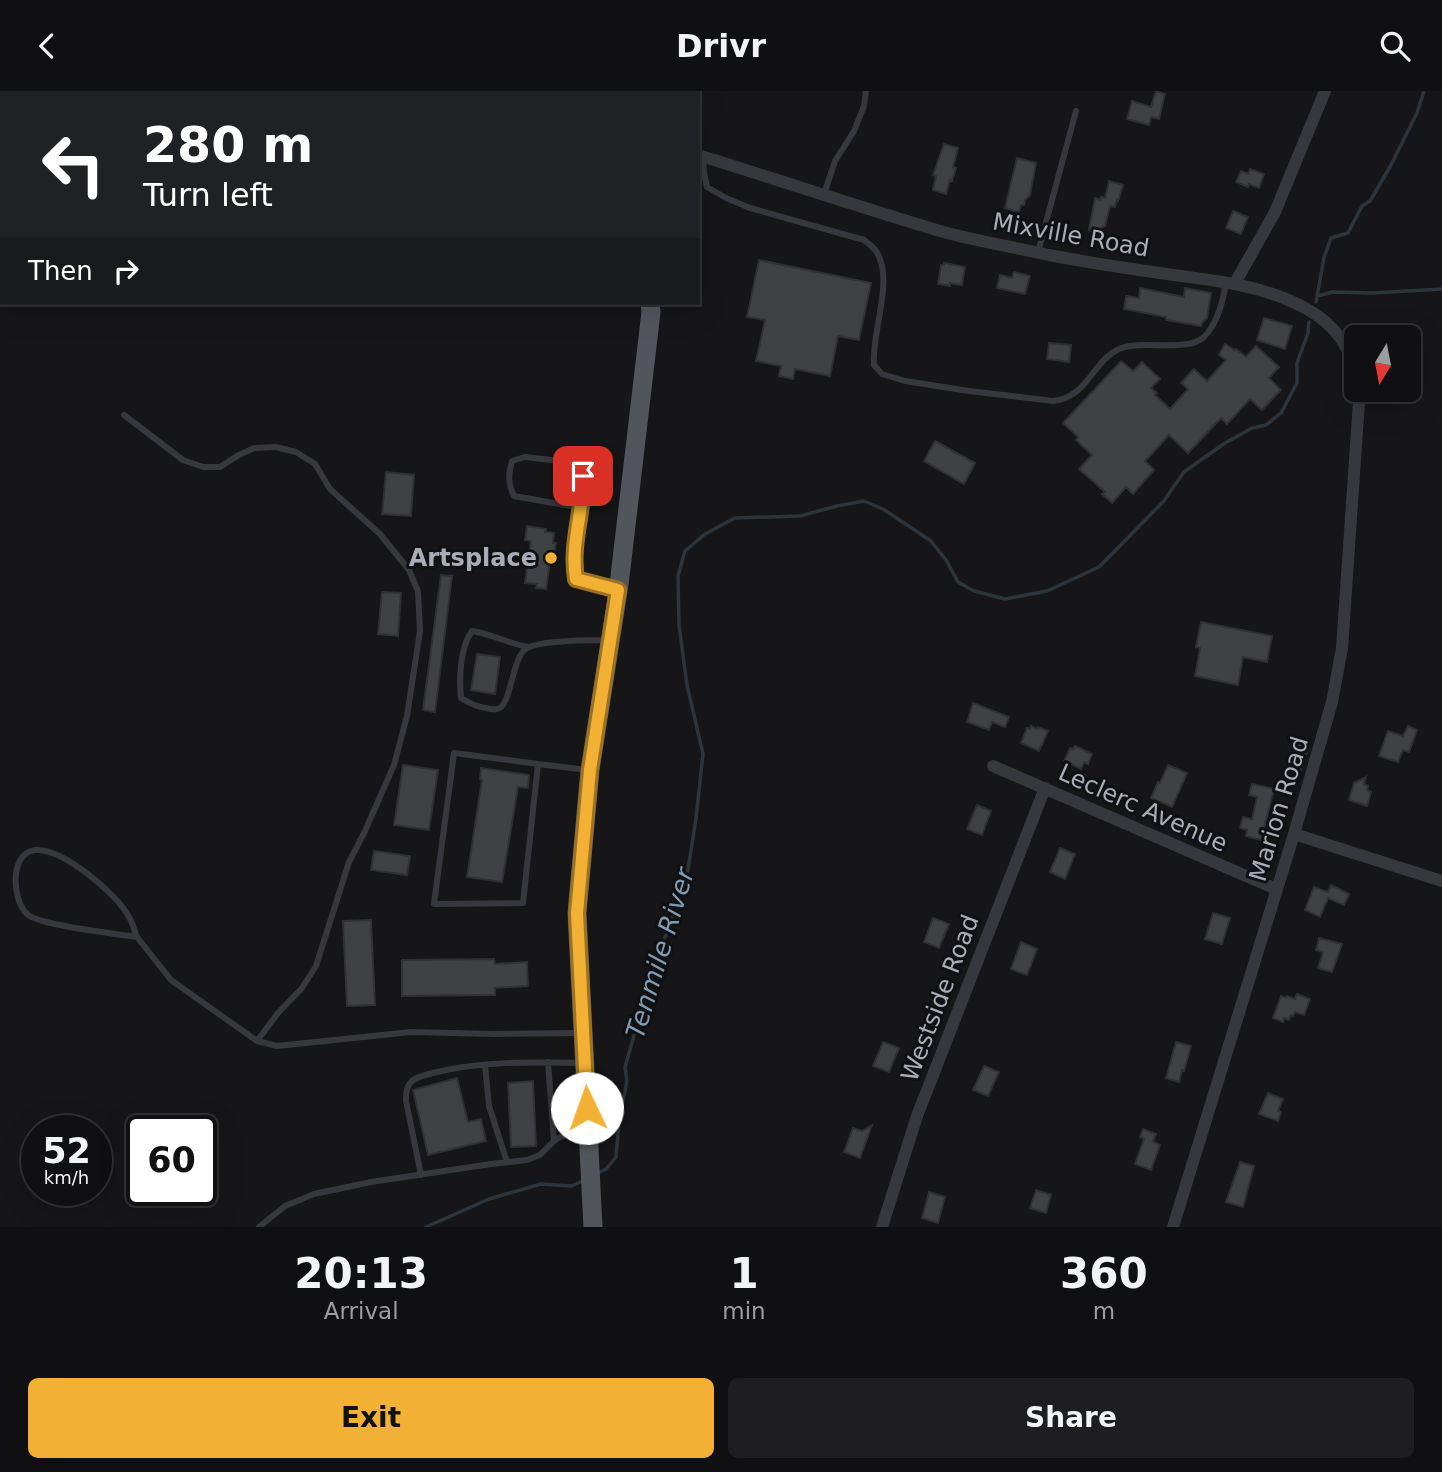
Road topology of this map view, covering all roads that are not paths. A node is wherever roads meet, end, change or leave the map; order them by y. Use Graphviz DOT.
graph roads {
  1 [pos="866,91"];
  2 [pos="1325,91"];
  3 [pos="1076,111"];
  4 [pos="700,155"];
  5 [pos="824,194"];
  6 [pos="1038,253"];
  7 [pos="1231,282"];
  8 [pos="650,305"];
  9 [pos="1344,344"];
  10 [pos="1359,403"];
  11 [pos="124,415"];
  12 [pos="579,513"];
  13 [pos="618,590"];
  14 [pos="611,639"];
  15 [pos="529,647"];
  16 [pos="538,764"];
  17 [pos="993,766"];
  18 [pos="590,770"];
  19 [pos="1045,788"];
  20 [pos="1294,834"];
  21 [pos="1442,880"];
  22 [pos="1276,889"];
  23 [pos="137,937"];
  24 [pos="583,1033"];
  25 [pos="257,1041"];
  26 [pos="548,1062"];
  27 [pos="584,1063"];
  28 [pos="485,1065"];
  29 [pos="588,1131"];
  30 [pos="554,1140"];
  31 [pos="507,1162"];
  32 [pos="421,1175"];
  33 [pos="259,1227"];
  34 [pos="593,1227"];
  35 [pos="882,1227"];
  36 [pos="1173,1227"];
  1 -- 5 [label="lane"];
  2 -- 7 [label="street"];
  3 -- 6 [label="lane"];
  4 -- 5 [label="street, Mixville Road"];
  4 -- 7 [label="lane"];
  5 -- 6 [label="street, Mixville Road"];
  6 -- 7 [label="street, Mixville Road"];
  7 -- 9 [label="street"];
  8 -- 13 [label="main road"];
  10 -- 20 [label="street, Marion Road"];
  11 -- 25 [label="lane"];
  12 -- 12 [label="lane"];
  12 -- 13 [label="lane"];
  13 -- 14 [label="main road"];
  14 -- 15 [label="lane"];
  14 -- 18 [label="main road"];
  15 -- 15 [label="lane"];
  16 -- 16 [label="lane"];
  16 -- 18 [label="lane"];
  17 -- 19 [label="street, Leclerc Avenue"];
  18 -- 24 [label="main road"];
  19 -- 22 [label="street, Leclerc Avenue"];
  19 -- 35 [label="street, Westside Road"];
  20 -- 21 [label="street"];
  20 -- 22 [label="street, Marion Road"];
  22 -- 36 [label="street, Marion Road"];
  23 -- 23 [label="lane"];
  23 -- 25 [label="lane"];
  24 -- 25 [label="lane"];
  24 -- 27 [label="main road"];
  26 -- 27 [label="lane"];
  26 -- 28 [label="lane"];
  26 -- 30 [label="lane"];
  27 -- 29 [label="main road"];
  28 -- 31 [label="lane"];
  28 -- 32 [label="lane"];
  29 -- 30 [label="lane"];
  29 -- 34 [label="main road"];
  30 -- 31 [label="lane"];
  31 -- 32 [label="lane"];
  32 -- 33 [label="lane"];
}
